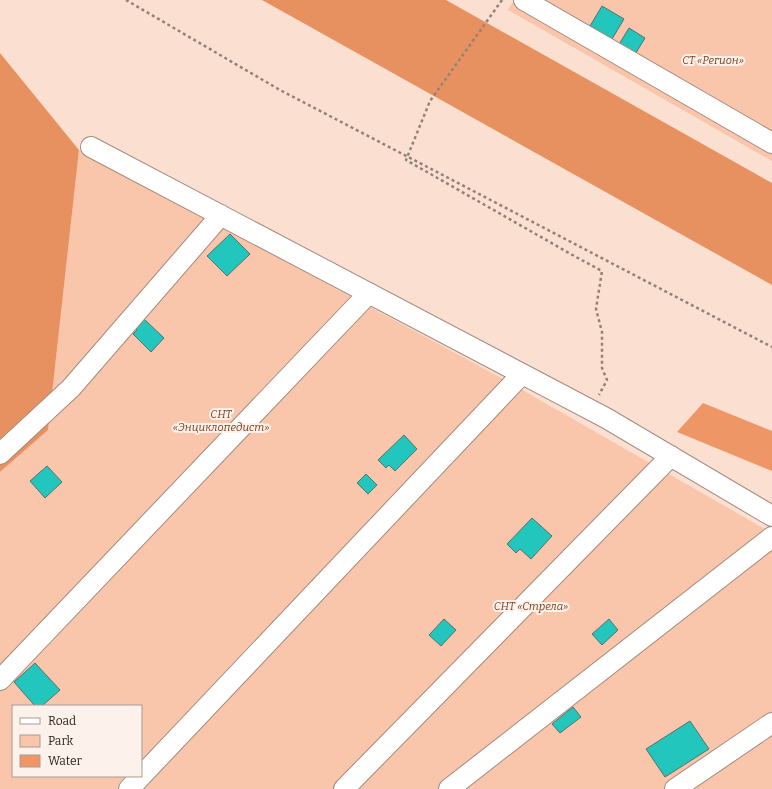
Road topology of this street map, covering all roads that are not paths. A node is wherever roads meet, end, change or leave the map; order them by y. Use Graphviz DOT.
graph roads {
  1 [pos="524,0"];
  2 [pos="772,143"];
  3 [pos="91,147"];
  4 [pos="221,215"];
  5 [pos="368,293"];
  6 [pos="522,374"];
  7 [pos="0,454"];
  8 [pos="670,456"];
  9 [pos="772,516"];
  10 [pos="772,537"];
  11 [pos="0,680"];
  12 [pos="772,724"];
  13 [pos="142,775"];
  14 [pos="140,777"];
  15 [pos="129,789"];
  16 [pos="344,789"];
  17 [pos="449,789"];
  18 [pos="674,789"];
  1 -- 2 [label="lane"];
  3 -- 4 [label="lane"];
  4 -- 5 [label="lane"];
  4 -- 7 [label="lane"];
  5 -- 6 [label="lane"];
  5 -- 11 [label="lane"];
  6 -- 8 [label="lane"];
  6 -- 13 [label="lane"];
  8 -- 9 [label="lane"];
  8 -- 16 [label="lane"];
  10 -- 17 [label="lane"];
  12 -- 18 [label="lane"];
  14 -- 15 [label="lane"];
}
